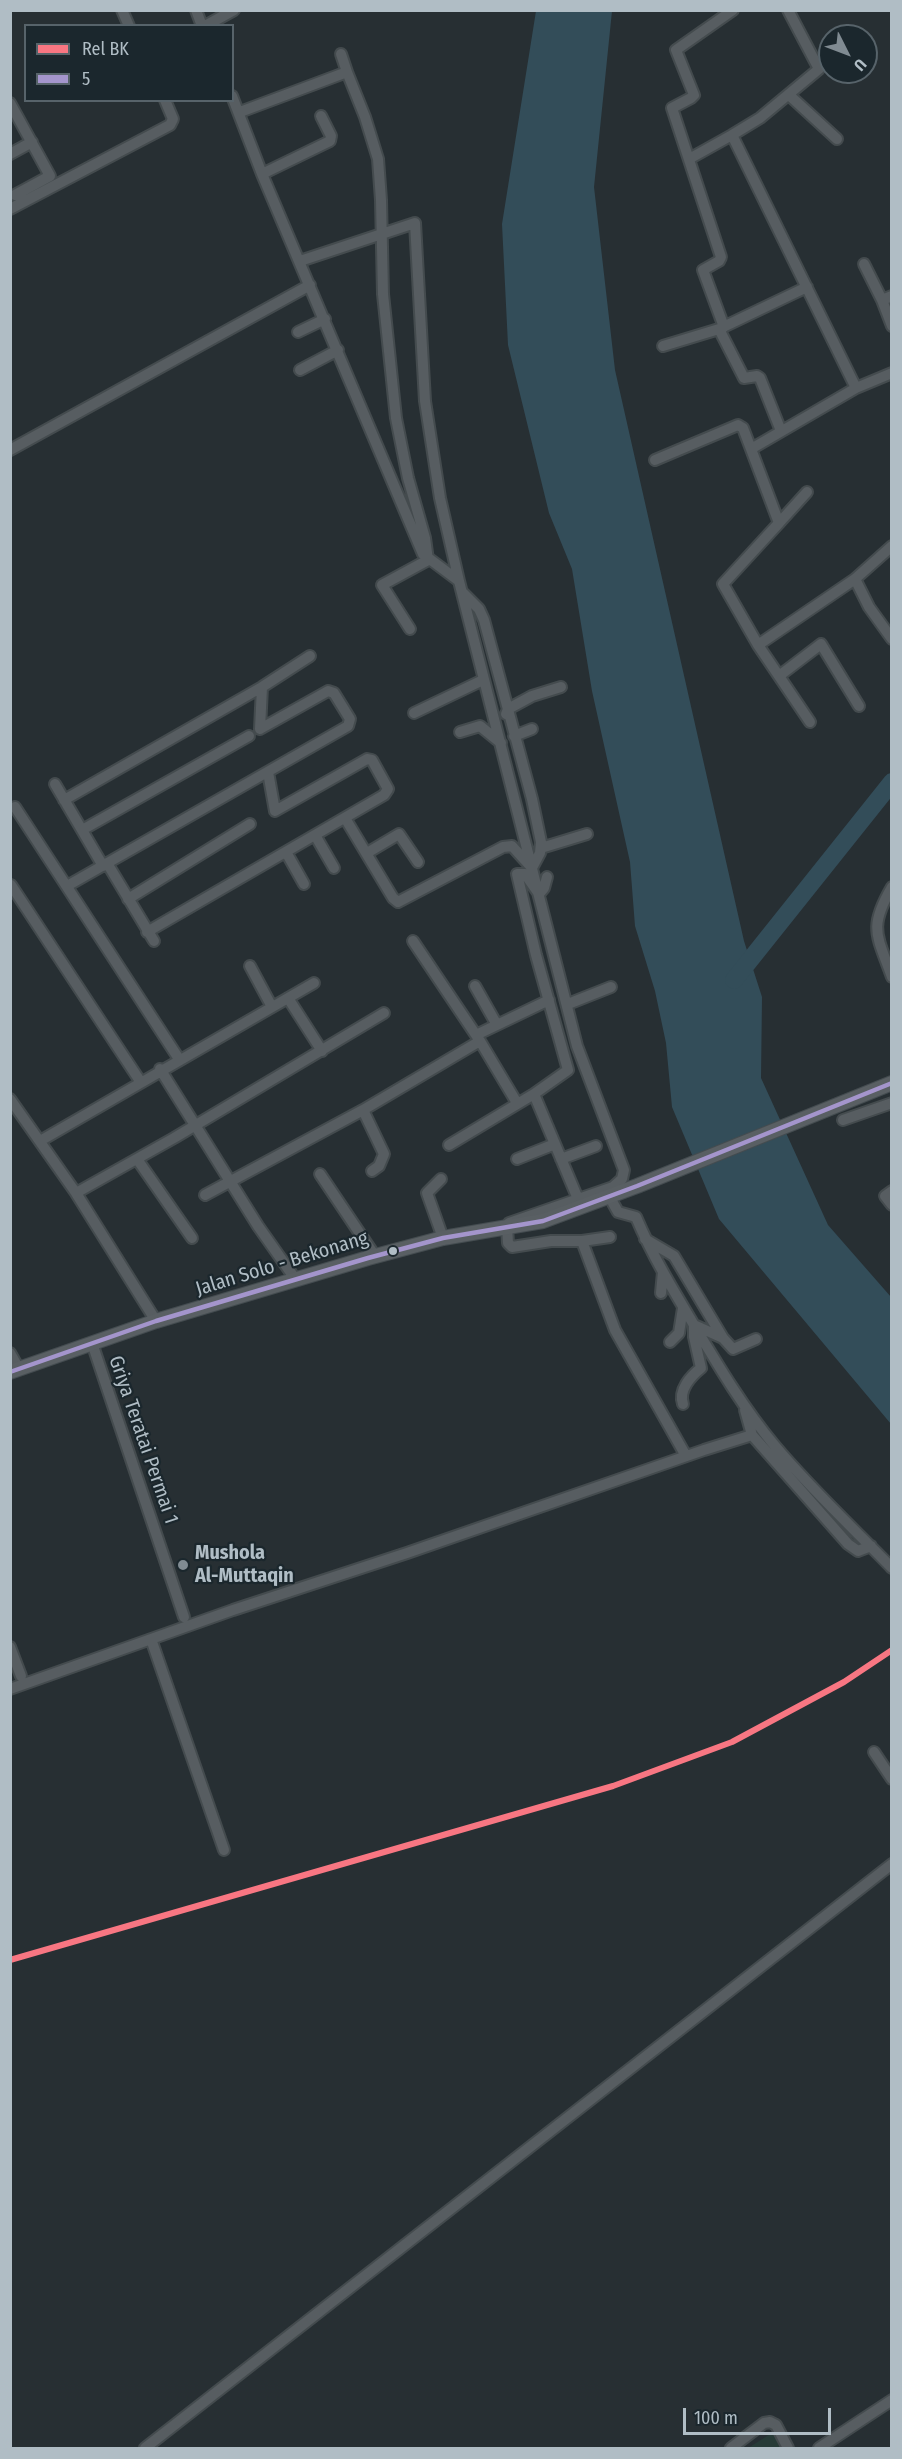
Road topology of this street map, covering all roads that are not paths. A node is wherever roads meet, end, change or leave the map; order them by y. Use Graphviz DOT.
graph roads {
  1 [pos="122,10"];
  2 [pos="234,10"];
  3 [pos="733,10"];
  4 [pos="788,10"];
  5 [pos="128,24"];
  6 [pos="202,24"];
  7 [pos="341,54"];
  8 [pos="347,72"];
  9 [pos="789,95"];
  10 [pos="234,100"];
  11 [pos="166,102"];
  12 [pos="11,104"];
  13 [pos="240,112"];
  14 [pos="321,116"];
  15 [pos="732,135"];
  16 [pos="837,139"];
  17 [pos="32,142"];
  18 [pos="10,154"];
  19 [pos="689,159"];
  20 [pos="262,174"];
  21 [pos="15,195"];
  22 [pos="10,209"];
  23 [pos="381,234"];
  24 [pos="300,261"];
  25 [pos="864,264"];
  26 [pos="310,285"];
  27 [pos="807,287"];
  28 [pos="887,298"];
  29 [pos="324,319"];
  30 [pos="891,326"];
  31 [pos="721,328"];
  32 [pos="298,332"];
  33 [pos="663,346"];
  34 [pos="338,350"];
  35 [pos="300,370"];
  36 [pos="891,374"];
  37 [pos="856,388"];
  38 [pos="781,431"];
  39 [pos="751,449"];
  40 [pos="10,450"];
  41 [pos="655,460"];
  42 [pos="807,492"];
  43 [pos="779,523"];
  44 [pos="891,546"];
  45 [pos="431,562"];
  46 [pos="855,579"];
  47 [pos="459,581"];
  48 [pos="463,593"];
  49 [pos="410,629"];
  50 [pos="891,639"];
  51 [pos="758,645"];
  52 [pos="310,656"];
  53 [pos="779,676"];
  54 [pos="483,680"];
  55 [pos="262,687"];
  56 [pos="561,687"];
  57 [pos="859,706"];
  58 [pos="507,709"];
  59 [pos="414,713"];
  60 [pos="810,722"];
  61 [pos="532,729"];
  62 [pos="460,732"];
  63 [pos="249,736"];
  64 [pos="514,736"];
  65 [pos="500,738"];
  66 [pos="268,772"];
  67 [pos="55,784"];
  68 [pos="64,800"];
  69 [pos="15,807"];
  70 [pos="345,818"];
  71 [pos="250,824"];
  72 [pos="82,830"];
  73 [pos="587,834"];
  74 [pos="315,835"];
  75 [pos="541,848"];
  76 [pos="286,852"];
  77 [pos="367,854"];
  78 [pos="418,862"];
  79 [pos="105,865"];
  80 [pos="334,868"];
  81 [pos="532,868"];
  82 [pos="547,877"];
  83 [pos="304,884"];
  84 [pos="10,885"];
  85 [pos="67,886"];
  86 [pos="891,887"];
  87 [pos="539,894"];
  88 [pos="128,899"];
  89 [pos="887,902"];
  90 [pos="413,941"];
  91 [pos="250,966"];
  92 [pos="891,977"];
  93 [pos="314,983"];
  94 [pos="475,986"];
  95 [pos="611,987"];
  96 [pos="288,998"];
  97 [pos="549,1000"];
  98 [pos="568,1004"];
  99 [pos="272,1007"];
  100 [pos="384,1013"];
  101 [pos="497,1024"];
  102 [pos="478,1038"];
  103 [pos="322,1052"];
  104 [pos="179,1059"];
  105 [pos="160,1070"];
  106 [pos="140,1081"];
  107 [pos="891,1083"];
  108 [pos="534,1094"];
  109 [pos="10,1099"];
  110 [pos="517,1103"];
  111 [pos="891,1103"];
  112 [pos="363,1110"];
  113 [pos="843,1120"];
  114 [pos="194,1127"];
  115 [pos="40,1140"];
  116 [pos="449,1144"];
  117 [pos="555,1144"];
  118 [pos="596,1146"];
  119 [pos="136,1159"];
  120 [pos="517,1159"];
  121 [pos="561,1159"];
  122 [pos="372,1171"];
  123 [pos="321,1174"];
  124 [pos="441,1179"];
  125 [pos="230,1181"];
  126 [pos="891,1191"];
  127 [pos="76,1193"];
  128 [pos="205,1195"];
  129 [pos="609,1196"];
  130 [pos="578,1199"];
  131 [pos="891,1205"];
  132 [pos="507,1227"];
  133 [pos="492,1230"];
  134 [pos="610,1237"];
  135 [pos="192,1238"];
  136 [pos="443,1238"];
  137 [pos="644,1238"];
  138 [pos="582,1240"];
  139 [pos="375,1256"];
  140 [pos="663,1272"];
  141 [pos="296,1280"];
  142 [pos="661,1293"];
  143 [pos="684,1308"];
  144 [pos="156,1321"];
  145 [pos="694,1325"];
  146 [pos="723,1338"];
  147 [pos="756,1339"];
  148 [pos="670,1342"];
  149 [pos="92,1343"];
  150 [pos="10,1353"];
  151 [pos="15,1370"];
  152 [pos="683,1404"];
  153 [pos="743,1404"];
  154 [pos="752,1436"];
  155 [pos="686,1456"];
  156 [pos="871,1546"];
  157 [pos="891,1569"];
  158 [pos="184,1617"];
  159 [pos="152,1639"];
  160 [pos="10,1647"];
  161 [pos="21,1676"];
  162 [pos="10,1689"];
  163 [pos="874,1752"];
  164 [pos="891,1779"];
  165 [pos="224,1850"];
  166 [pos="891,1864"];
  167 [pos="891,2400"];
  168 [pos="145,2448"];
  169 [pos="731,2448"];
  170 [pos="788,2448"];
  171 [pos="819,2448"];
  1 -- 5 [label="street"];
  2 -- 6 [label="street"];
  3 -- 19 [label="street"];
  4 -- 9 [label="street"];
  7 -- 8 [label="street"];
  8 -- 13 [label="street"];
  8 -- 23 [label="street"];
  9 -- 15 [label="street"];
  9 -- 16 [label="street"];
  10 -- 13 [label="street"];
  11 -- 22 [label="street"];
  12 -- 17 [label="street"];
  13 -- 20 [label="street"];
  14 -- 20 [label="street"];
  15 -- 19 [label="street"];
  15 -- 27 [label="street"];
  17 -- 18 [label="street"];
  17 -- 21 [label="street"];
  19 -- 31 [label="street"];
  20 -- 24 [label="street"];
  23 -- 24 [label="street"];
  23 -- 45 [label="street"];
  23 -- 47 [label="street"];
  24 -- 26 [label="street"];
  25 -- 28 [label="street"];
  26 -- 29 [label="street"];
  26 -- 40 [label="street"];
  27 -- 31 [label="street"];
  27 -- 37 [label="street"];
  28 -- 30 [label="street"];
  29 -- 32 [label="street"];
  29 -- 34 [label="street"];
  31 -- 33 [label="street"];
  31 -- 38 [label="street"];
  34 -- 35 [label="street"];
  34 -- 45 [label="street"];
  36 -- 37 [label="street"];
  37 -- 38 [label="street"];
  38 -- 39 [label="street"];
  39 -- 41 [label="street"];
  39 -- 43 [label="street"];
  42 -- 43 [label="street"];
  43 -- 51 [label="street"];
  44 -- 46 [label="street"];
  45 -- 47 [label="street"];
  45 -- 49 [label="street"];
  46 -- 50 [label="street"];
  46 -- 51 [label="street"];
  47 -- 48 [label="street"];
  48 -- 54 [label="street"];
  48 -- 58 [label="street"];
  51 -- 53 [label="street"];
  52 -- 55 [label="street"];
  53 -- 57 [label="street"];
  53 -- 60 [label="street"];
  54 -- 59 [label="street"];
  54 -- 65 [label="street"];
  55 -- 66 [label="street"];
  55 -- 68 [label="street"];
  56 -- 58 [label="street"];
  58 -- 64 [label="street"];
  58 -- 65 [label="street"];
  61 -- 64 [label="street"];
  62 -- 65 [label="street"];
  63 -- 72 [label="street"];
  64 -- 75 [label="street"];
  65 -- 81 [label="street"];
  66 -- 70 [label="street"];
  66 -- 79 [label="street"];
  67 -- 68 [label="street"];
  68 -- 72 [label="street"];
  69 -- 85 [label="street"];
  70 -- 74 [label="street"];
  70 -- 77 [label="street"];
  71 -- 88 [label="street"];
  72 -- 79 [label="street"];
  73 -- 75 [label="street"];
  74 -- 76 [label="street"];
  74 -- 80 [label="street"];
  75 -- 81 [label="street"];
  76 -- 83 [label="street"];
  76 -- 88 [label="street"];
  77 -- 78 [label="street"];
  77 -- 81 [label="street"];
  79 -- 85 [label="street"];
  79 -- 88 [label="street"];
  81 -- 87 [label="street"];
  82 -- 87 [label="street"];
  84 -- 106 [label="street"];
  85 -- 104 [label="street"];
  86 -- 89 [label="street"];
  87 -- 97 [label="street"];
  87 -- 98 [label="street"];
  89 -- 92 [label="street"];
  90 -- 102 [label="street"];
  91 -- 99 [label="street"];
  93 -- 96 [label="street"];
  94 -- 101 [label="street"];
  95 -- 98 [label="street"];
  96 -- 99 [label="street"];
  96 -- 103 [label="street"];
  97 -- 101 [label="street"];
  97 -- 108 [label="street"];
  98 -- 130 [label="street"];
  99 -- 104 [label="street"];
  100 -- 103 [label="street"];
  101 -- 102 [label="street"];
  102 -- 110 [label="street"];
  102 -- 112 [label="street"];
  103 -- 114 [label="street"];
  104 -- 105 [label="street"];
  105 -- 106 [label="street"];
  105 -- 114 [label="street"];
  106 -- 115 [label="street"];
  107 -- 129 [label="main road, Jalan Solo - Bekonang"];
  108 -- 110 [label="street"];
  108 -- 117 [label="street"];
  109 -- 115 [label="street"];
  110 -- 116 [label="street"];
  111 -- 113 [label="street"];
  112 -- 122 [label="street"];
  112 -- 125 [label="street"];
  114 -- 119 [label="street"];
  114 -- 125 [label="street"];
  115 -- 127 [label="street"];
  117 -- 120 [label="street"];
  117 -- 121 [label="street"];
  118 -- 121 [label="street"];
  119 -- 127 [label="street"];
  119 -- 135 [label="street"];
  121 -- 130 [label="street"];
  123 -- 139 [label="street"];
  124 -- 136 [label="street"];
  125 -- 128 [label="street"];
  125 -- 141 [label="street"];
  126 -- 131 [label="street"];
  127 -- 144 [label="street"];
  129 -- 132 [label="main road, Jalan Solo - Bekonang"];
  129 -- 137 [label="street"];
  130 -- 133 [label="street"];
  132 -- 133 [label="main road, Jalan Solo - Bekonang"];
  132 -- 138 [label="street"];
  133 -- 136 [label="main road, Jalan Solo - Bekonang"];
  134 -- 138 [label="street"];
  136 -- 139 [label="main road, Jalan Solo - Bekonang"];
  137 -- 140 [label="street"];
  137 -- 146 [label="street"];
  138 -- 155 [label="street"];
  139 -- 141 [label="main road, Jalan Solo - Bekonang"];
  140 -- 142 [label="street"];
  140 -- 143 [label="street"];
  141 -- 144 [label="main road, Jalan Solo - Bekonang"];
  143 -- 145 [label="street"];
  143 -- 148 [label="street"];
  144 -- 149 [label="main road, Jalan Solo - Bekonang"];
  145 -- 146 [label="street"];
  145 -- 152 [label="street"];
  145 -- 153 [label="street"];
  146 -- 147 [label="street"];
  149 -- 151 [label="main road, Jalan Solo - Bekonang"];
  149 -- 158 [label="street, Griya Teratai Permai 1"];
  150 -- 151 [label="street"];
  153 -- 154 [label="street"];
  153 -- 156 [label="street"];
  154 -- 155 [label="street"];
  154 -- 156 [label="street"];
  155 -- 159 [label="street"];
  156 -- 157 [label="street"];
  159 -- 162 [label="street"];
  159 -- 165 [label="street"];
  160 -- 161 [label="street"];
  163 -- 164 [label="street"];
  166 -- 168 [label="street"];
  167 -- 171 [label="street"];
  169 -- 170 [label="street"];
}
